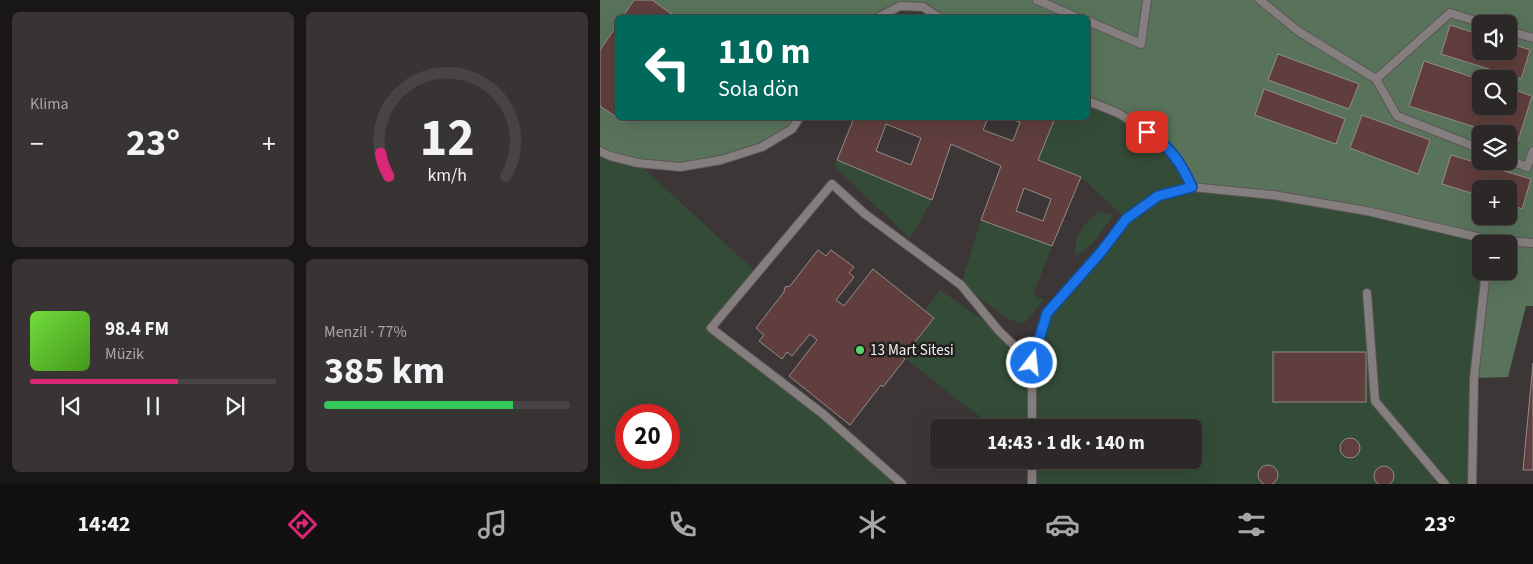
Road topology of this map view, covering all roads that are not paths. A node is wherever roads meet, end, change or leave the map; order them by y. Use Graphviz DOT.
graph roads {
  1 [pos="1037,0"];
  2 [pos="1147,0"];
  3 [pos="1260,0"];
  4 [pos="883,15"];
  5 [pos="935,15"];
  6 [pos="1071,15"];
  7 [pos="1472,20"];
  8 [pos="1090,22"];
  9 [pos="1517,33"];
  10 [pos="1533,38"];
  11 [pos="1376,79"];
  12 [pos="1090,102"];
  13 [pos="798,120"];
  14 [pos="1472,145"];
  15 [pos="600,151"];
  16 [pos="1533,151"];
  17 [pos="1517,163"];
  18 [pos="1192,187"];
  19 [pos="1472,238"];
  20 [pos="1517,243"];
  21 [pos="1533,243"];
  22 [pos="1485,280"];
  23 [pos="1367,293"];
  24 [pos="1032,363"];
  25 [pos="1032,419"];
  26 [pos="1032,469"];
  27 [pos="902,484"];
  28 [pos="1032,484"];
  29 [pos="1445,484"];
  30 [pos="1472,484"];
  1 -- 6 [label="lane"];
  2 -- 8 [label="lane"];
  3 -- 11 [label="lane"];
  4 -- 5 [label="lane"];
  7 -- 11 [label="lane"];
  9 -- 10 [label="lane"];
  11 -- 14 [label="lane"];
  12 -- 18 [label="lane"];
  13 -- 15 [label="lane"];
  16 -- 17 [label="lane"];
  18 -- 19 [label="lane"];
  18 -- 24 [label="lane"];
  20 -- 21 [label="lane"];
  22 -- 30 [label="lane"];
  23 -- 29 [label="lane"];
  24 -- 25 [label="lane"];
  24 -- 27 [label="lane"];
  26 -- 28 [label="lane"];
}
